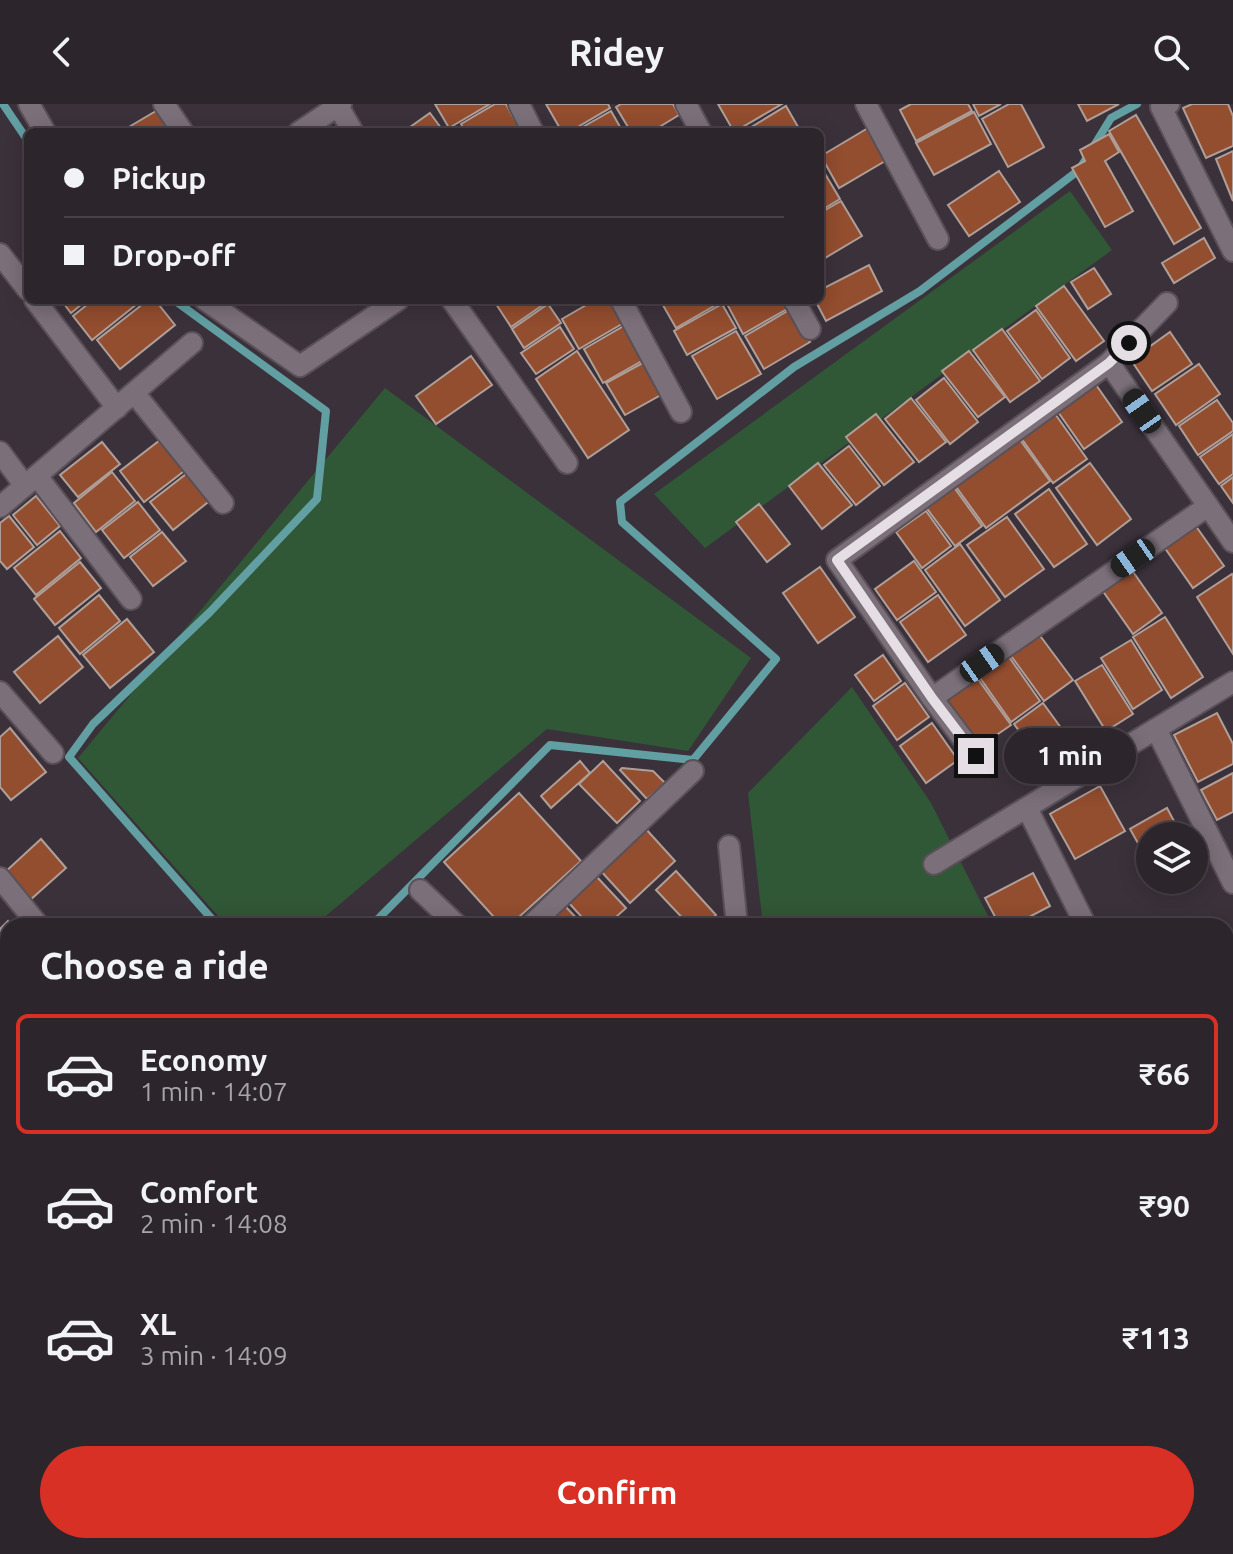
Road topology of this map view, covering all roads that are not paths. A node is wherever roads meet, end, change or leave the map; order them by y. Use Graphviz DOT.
graph roads {
  1 [pos="29,104"];
  2 [pos="164,104"];
  3 [pos="519,104"];
  4 [pos="686,104"];
  5 [pos="866,104"];
  6 [pos="1169,104"];
  7 [pos="340,105"];
  8 [pos="43,128"];
  9 [pos="180,128"];
  10 [pos="305,128"];
  11 [pos="351,128"];
  12 [pos="531,128"];
  13 [pos="699,128"];
  14 [pos="938,239"];
  15 [pos="1231,241"];
  16 [pos="0,254"];
  17 [pos="24,285"];
  18 [pos="1167,303"];
  19 [pos="38,304"];
  20 [pos="211,304"];
  21 [pos="392,304"];
  22 [pos="455,304"];
  23 [pos="623,304"];
  24 [pos="796,304"];
  25 [pos="810,329"];
  26 [pos="192,343"];
  27 [pos="1109,363"];
  28 [pos="135,394"];
  29 [pos="117,408"];
  30 [pos="681,412"];
  31 [pos="0,452"];
  32 [pos="567,463"];
  33 [pos="31,481"];
  34 [pos="223,503"];
  35 [pos="1208,506"];
  36 [pos="0,507"];
  37 [pos="1233,542"];
  38 [pos="131,599"];
  39 [pos="1233,682"];
  40 [pos="0,692"];
  41 [pos="932,698"];
  42 [pos="1156,729"];
  43 [pos="53,753"];
  44 [pos="976,756"];
  45 [pos="693,771"];
  46 [pos="1027,808"];
  47 [pos="729,846"];
  48 [pos="934,864"];
  49 [pos="0,878"];
  50 [pos="1233,883"];
  51 [pos="420,890"];
  52 [pos="32,918"];
  53 [pos="450,918"];
  54 [pos="538,918"];
  55 [pos="736,918"];
  56 [pos="1082,918"];
  1 -- 8 [label="street"];
  2 -- 9 [label="street"];
  3 -- 12 [label="street"];
  4 -- 13 [label="street"];
  5 -- 14 [label="street"];
  6 -- 15 [label="street"];
  7 -- 10 [label="street"];
  7 -- 11 [label="street"];
  16 -- 17 [label="street"];
  18 -- 27 [label="street"];
  19 -- 29 [label="street"];
  20 -- 21 [label="street"];
  22 -- 32 [label="street"];
  23 -- 30 [label="street"];
  24 -- 25 [label="street"];
  26 -- 28 [label="street"];
  27 -- 35 [label="street"];
  27 -- 41 [label="street"];
  28 -- 29 [label="street"];
  28 -- 34 [label="street"];
  29 -- 33 [label="street"];
  31 -- 33 [label="street"];
  33 -- 36 [label="street"];
  33 -- 38 [label="street"];
  35 -- 37 [label="street"];
  35 -- 41 [label="street"];
  39 -- 42 [label="street"];
  40 -- 43 [label="street"];
  41 -- 44 [label="street"];
  42 -- 46 [label="street"];
  42 -- 50 [label="street"];
  45 -- 54 [label="street"];
  46 -- 48 [label="street"];
  46 -- 56 [label="street"];
  47 -- 55 [label="street"];
  49 -- 52 [label="street"];
  51 -- 53 [label="street"];
}
